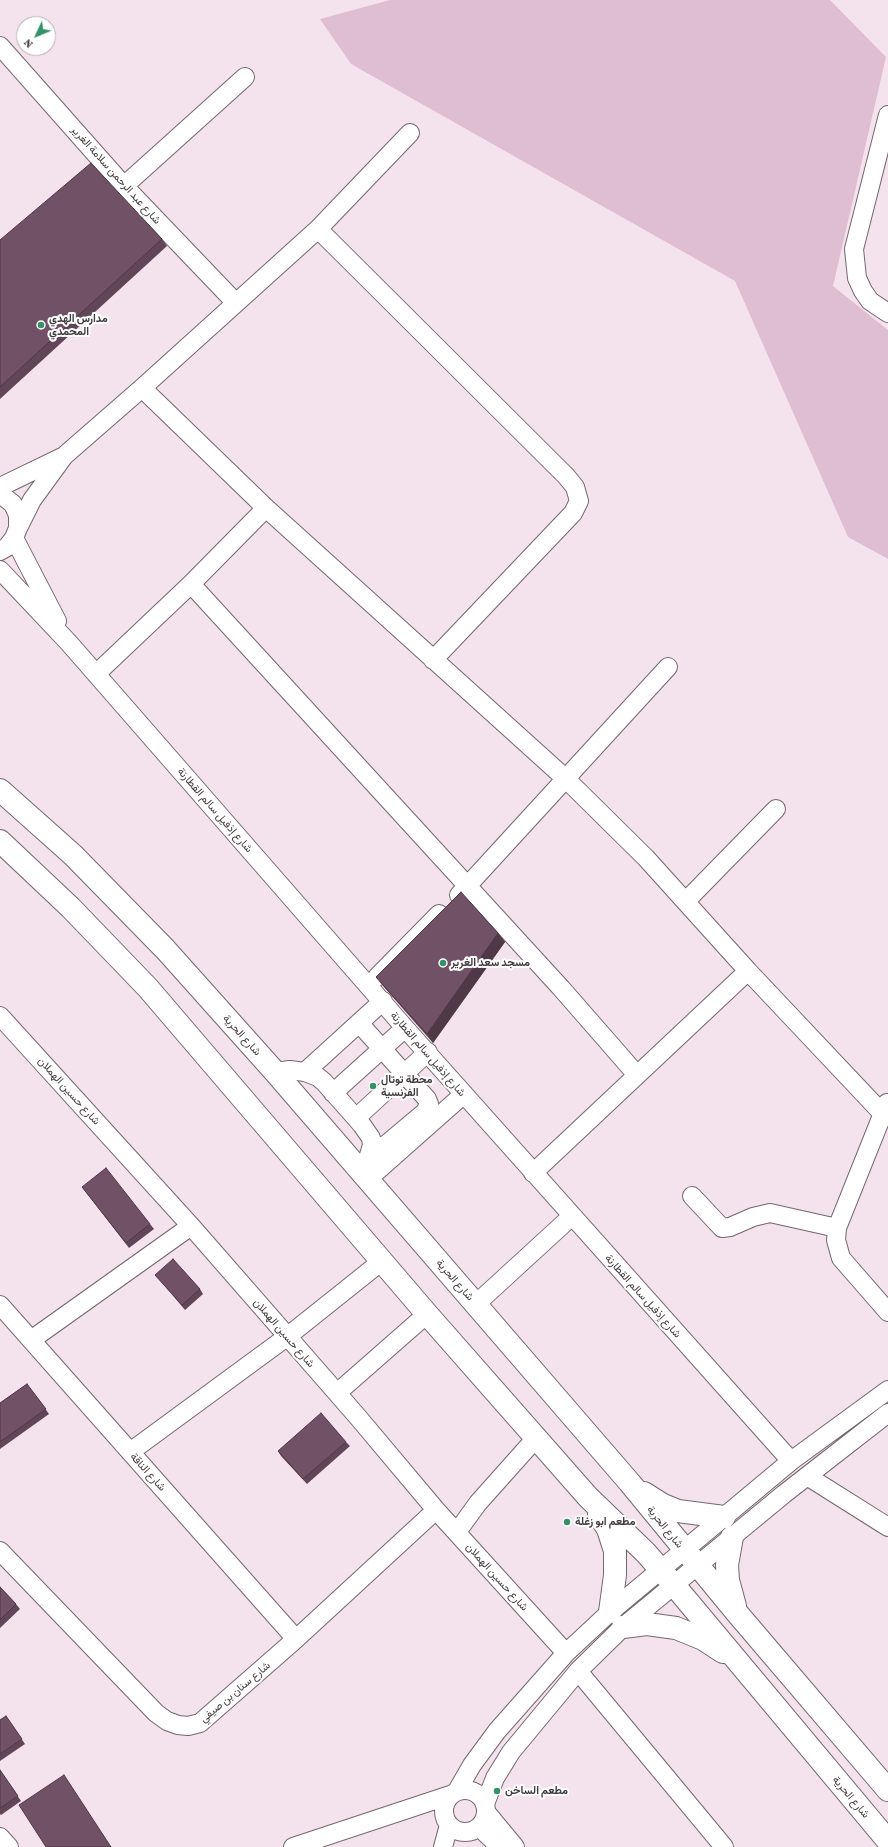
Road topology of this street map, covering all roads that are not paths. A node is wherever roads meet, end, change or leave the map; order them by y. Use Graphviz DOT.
graph roads {
  1 [pos="0,46"];
  2 [pos="245,77"];
  3 [pos="887,126"];
  4 [pos="410,132"];
  5 [pos="124,186"];
  6 [pos="318,229"];
  7 [pos="235,302"];
  8 [pos="888,314"];
  9 [pos="142,388"];
  10 [pos="64,456"];
  11 [pos="0,487"];
  12 [pos="0,494"];
  13 [pos="266,508"];
  14 [pos="16,533"];
  15 [pos="0,551"];
  16 [pos="0,570"];
  17 [pos="191,584"];
  18 [pos="69,642"];
  19 [pos="433,660"];
  20 [pos="668,667"];
  21 [pos="96,674"];
  22 [pos="566,779"];
  23 [pos="0,790"];
  24 [pos="776,809"];
  25 [pos="0,841"];
  26 [pos="468,887"];
  27 [pos="686,901"];
  28 [pos="748,971"];
  29 [pos="369,985"];
  30 [pos="383,1001"];
  31 [pos="0,1016"];
  32 [pos="358,1023"];
  33 [pos="405,1028"];
  34 [pos="382,1049"];
  35 [pos="428,1052"];
  36 [pos="275,1072"];
  37 [pos="305,1072"];
  38 [pos="404,1073"];
  39 [pos="637,1075"];
  40 [pos="333,1093"];
  41 [pos="464,1094"];
  42 [pos="886,1110"];
  43 [pos="356,1118"];
  44 [pos="370,1152"];
  45 [pos="533,1173"];
  46 [pos="366,1177"];
  47 [pos="692,1196"];
  48 [pos="572,1216"];
  49 [pos="192,1226"];
  50 [pos="837,1228"];
  51 [pos="382,1261"];
  52 [pos="476,1304"];
  53 [pos="0,1305"];
  54 [pos="888,1312"];
  55 [pos="427,1314"];
  56 [pos="288,1336"];
  57 [pos="31,1340"];
  58 [pos="888,1390"];
  59 [pos="337,1393"];
  60 [pos="888,1413"];
  61 [pos="536,1438"];
  62 [pos="130,1452"];
  63 [pos="791,1461"];
  64 [pos="807,1476"];
  65 [pos="630,1483"];
  66 [pos="588,1497"];
  67 [pos="436,1510"];
  68 [pos="724,1517"];
  69 [pos="888,1527"];
  70 [pos="456,1532"];
  71 [pos="732,1537"];
  72 [pos="0,1551"];
  73 [pos="691,1558"];
  74 [pos="668,1577"];
  75 [pos="737,1613"];
  76 [pos="616,1620"];
  77 [pos="296,1639"];
  78 [pos="566,1653"];
  79 [pos="739,1662"];
  80 [pos="578,1671"];
  81 [pos="888,1790"];
  82 [pos="454,1793"];
  83 [pos="404,1809"];
  84 [pos="447,1821"];
  85 [pos="477,1824"];
  86 [pos="0,1837"];
  87 [pos="888,1841"];
  88 [pos="9,1847"];
  89 [pos="293,1847"];
  90 [pos="443,1847"];
  91 [pos="500,1847"];
  92 [pos="515,1847"];
  93 [pos="724,1847"];
  1 -- 5 [label="street, شارع عبد الرحمن سلامة الغرير"];
  2 -- 5 [label="street"];
  3 -- 8 [label="street"];
  4 -- 6 [label="street"];
  5 -- 7 [label="street, شارع عبد الرحمن سلامة الغرير"];
  6 -- 7 [label="street"];
  6 -- 19 [label="street"];
  7 -- 9 [label="street"];
  9 -- 10 [label="street"];
  9 -- 13 [label="street"];
  10 -- 11 [label="street"];
  10 -- 14 [label="street"];
  12 -- 14 [label="street, شارع إذفيل سالم القطارنة"];
  13 -- 17 [label="street"];
  13 -- 19 [label="street"];
  14 -- 15 [label="street"];
  14 -- 18 [label="street, شارع إذفيل سالم القطارنة"];
  16 -- 18 [label="street, شارع إذفيل سالم القطارنة"];
  17 -- 21 [label="street"];
  17 -- 26 [label="street"];
  18 -- 21 [label="street, شارع إذفيل سالم القطارنة"];
  19 -- 22 [label="street"];
  20 -- 22 [label="street"];
  21 -- 29 [label="street, شارع إذفيل سالم القطارنة"];
  22 -- 26 [label="street"];
  22 -- 27 [label="street"];
  23 -- 36 [label="highway, شارع الحرية"];
  24 -- 27 [label="street"];
  25 -- 51 [label="highway, شارع الحرية"];
  26 -- 29 [label="street"];
  26 -- 39 [label="street"];
  27 -- 28 [label="street"];
  28 -- 39 [label="street"];
  28 -- 42 [label="street"];
  29 -- 30 [label="street, شارع إذفيل سالم القطارنة"];
  30 -- 32 [label="street"];
  30 -- 33 [label="street, شارع إذفيل سالم القطارنة"];
  31 -- 49 [label="street, شارع حسين الهملان"];
  32 -- 34 [label="street"];
  32 -- 37 [label="street"];
  33 -- 34 [label="street"];
  33 -- 35 [label="street, شارع إذفيل سالم القطارنة"];
  34 -- 38 [label="street"];
  34 -- 40 [label="street"];
  35 -- 38 [label="street"];
  35 -- 41 [label="street, شارع إذفيل سالم القطارنة"];
  36 -- 37 [label="street"];
  36 -- 46 [label="highway, شارع الحرية"];
  37 -- 40 [label="street"];
  38 -- 43 [label="street"];
  38 -- 44 [label="street"];
  39 -- 45 [label="street"];
  40 -- 43 [label="street"];
  41 -- 45 [label="street, شارع إذفيل سالم القطارنة"];
  41 -- 46 [label="street"];
  42 -- 50 [label="street"];
  43 -- 44 [label="street"];
  44 -- 46 [label="street"];
  45 -- 48 [label="street, شارع إذفيل سالم القطارنة"];
  46 -- 52 [label="highway, شارع الحرية"];
  47 -- 50 [label="street"];
  48 -- 52 [label="street"];
  48 -- 63 [label="street, شارع إذفيل سالم القطارنة"];
  49 -- 56 [label="street, شارع حسين الهملان"];
  49 -- 57 [label="street"];
  50 -- 54 [label="street"];
  51 -- 55 [label="highway, شارع الحرية"];
  51 -- 56 [label="street"];
  52 -- 65 [label="highway, شارع الحرية"];
  53 -- 57 [label="street, شارع الناقة"];
  55 -- 59 [label="street"];
  55 -- 61 [label="highway, شارع الحرية"];
  56 -- 59 [label="street, شارع حسين الهملان"];
  56 -- 62 [label="street"];
  57 -- 62 [label="street, شارع الناقة"];
  58 -- 63 [label="street"];
  59 -- 67 [label="street, شارع حسين الهملان"];
  60 -- 64 [label="street"];
  61 -- 66 [label="highway, شارع الحرية"];
  61 -- 70 [label="street"];
  62 -- 77 [label="street, شارع الناقة"];
  63 -- 68 [label="street"];
  64 -- 69 [label="street"];
  64 -- 71 [label="street"];
  65 -- 68 [label="highway"];
  65 -- 73 [label="highway, شارع الحرية"];
  66 -- 74 [label="highway, شارع الحرية"];
  66 -- 76 [label="highway"];
  67 -- 70 [label="street, شارع حسين الهملان"];
  67 -- 77 [label="street, شارع سنان بن صيفي"];
  68 -- 73 [label="street"];
  70 -- 78 [label="street, شارع حسين الهملان"];
  71 -- 73 [label="street"];
  71 -- 75 [label="highway"];
  72 -- 77 [label="street, شارع سنان بن صيفي"];
  73 -- 74 [label="street"];
  73 -- 75 [label="highway, شارع الحرية"];
  74 -- 76 [label="street"];
  74 -- 79 [label="highway, شارع الحرية"];
  75 -- 81 [label="highway, شارع الحرية"];
  76 -- 78 [label="street"];
  76 -- 79 [label="highway"];
  76 -- 80 [label="street"];
  78 -- 82 [label="street"];
  79 -- 87 [label="highway, شارع الحرية"];
  80 -- 85 [label="street"];
  80 -- 93 [label="street"];
  82 -- 83 [label="street"];
  82 -- 84 [label="street"];
  82 -- 85 [label="street"];
  83 -- 84 [label="street"];
  83 -- 89 [label="street"];
  84 -- 85 [label="street"];
  84 -- 90 [label="street"];
  85 -- 91 [label="street"];
  85 -- 92 [label="street"];
  86 -- 88 [label="street"];
}
